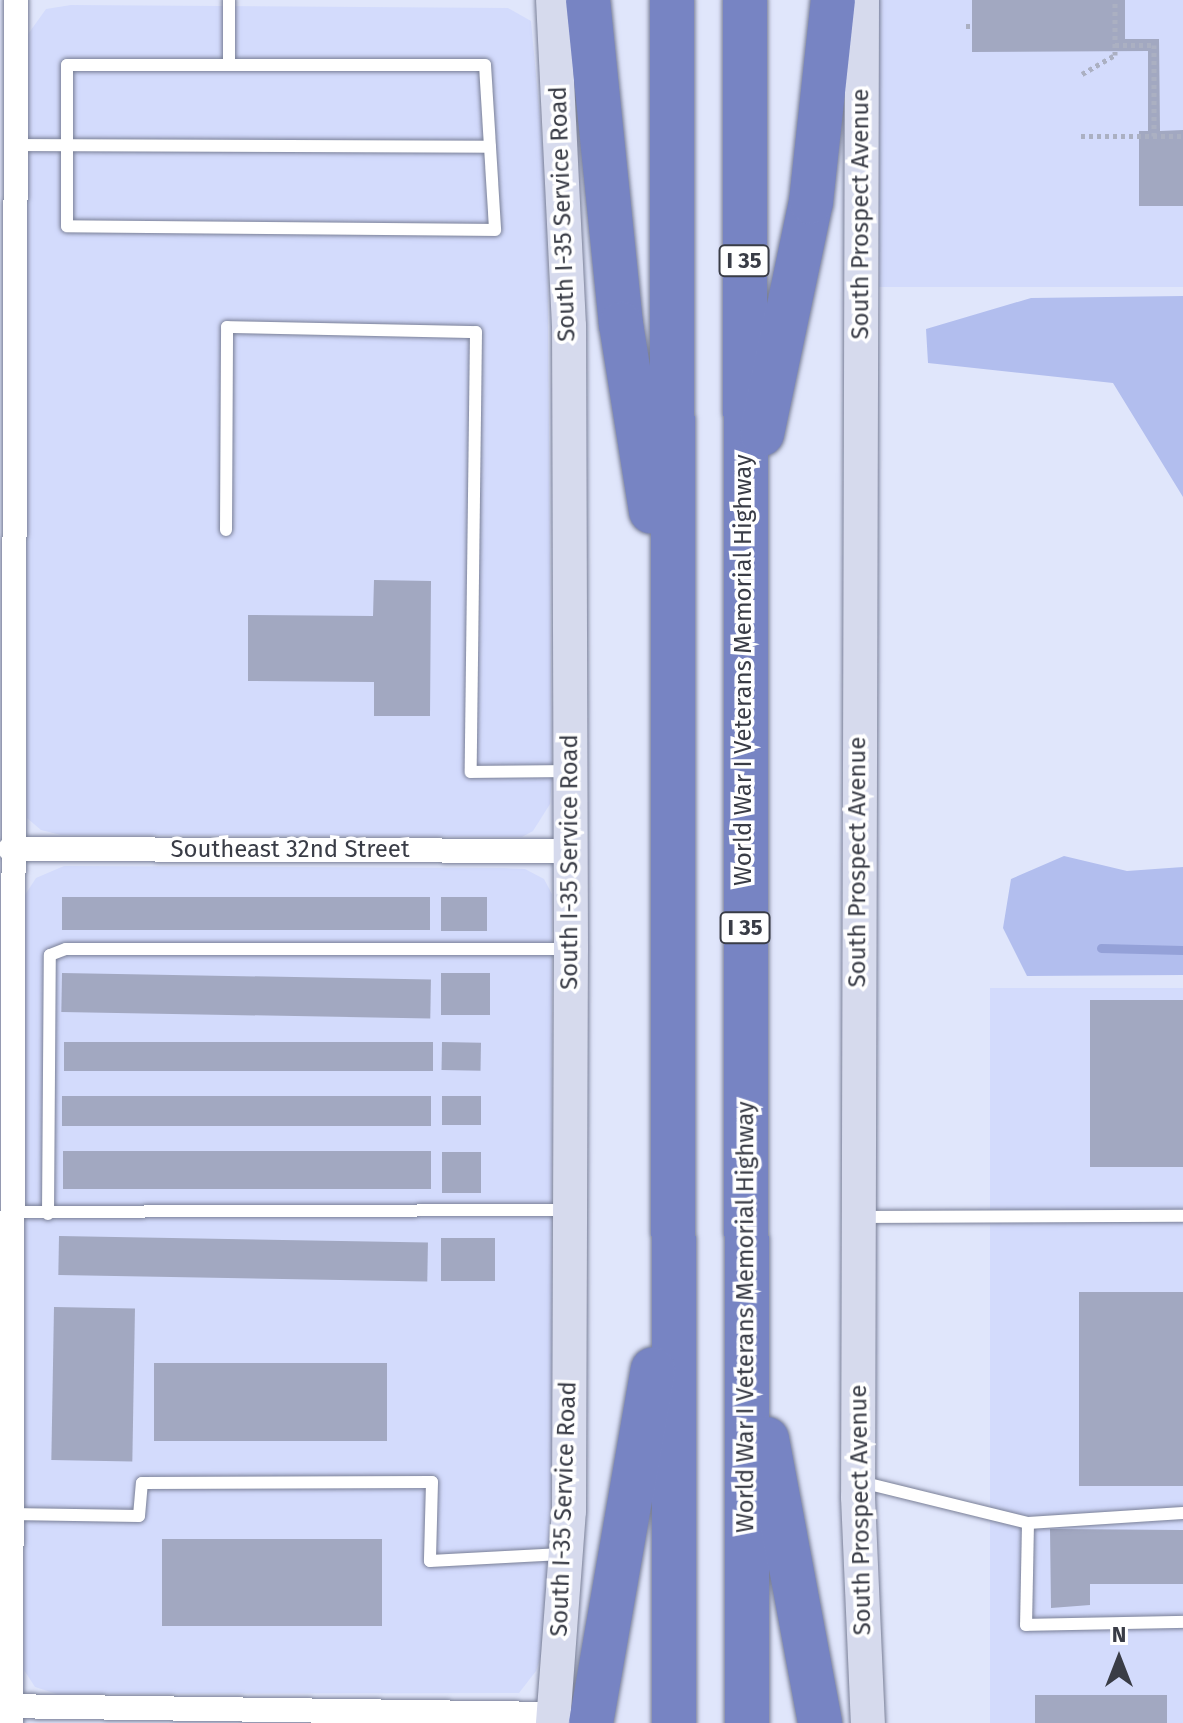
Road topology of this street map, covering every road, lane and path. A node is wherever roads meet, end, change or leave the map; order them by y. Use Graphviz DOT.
graph roads {
  1 [pos="16,0"];
  2 [pos="229,0"];
  3 [pos="553,0"];
  4 [pos="588,0"];
  5 [pos="672,0"];
  6 [pos="745,0"];
  7 [pos="833,0"];
  8 [pos="862,0"];
  9 [pos="1115,0"];
  10 [pos="1115,45"];
  11 [pos="229,65"];
  12 [pos="1082,74"];
  13 [pos="1081,136"];
  14 [pos="1154,136"];
  15 [pos="1183,136"];
  16 [pos="15,145"];
  17 [pos="67,146"];
  18 [pos="490,147"];
  19 [pos="7,379"];
  20 [pos="744,522"];
  21 [pos="226,530"];
  22 [pos="672,641"];
  23 [pos="5,706"];
  24 [pos="570,771"];
  25 [pos="5,850"];
  26 [pos="570,851"];
  27 [pos="571,949"];
  28 [pos="5,1003"];
  29 [pos="569,1210"];
  30 [pos="10,1212"];
  31 [pos="48,1214"];
  32 [pos="1183,1216"];
  33 [pos="859,1217"];
  34 [pos="673,1261"];
  35 [pos="747,1334"];
  36 [pos="5,1404"];
  37 [pos="858,1481"];
  38 [pos="1183,1513"];
  39 [pos="10,1514"];
  40 [pos="1028,1523"];
  41 [pos="566,1554"];
  42 [pos="1183,1622"];
  43 [pos="7,1712"];
  44 [pos="566,1720"];
  45 [pos="674,1723"];
  46 [pos="747,1723"];
  47 [pos="820,1723"];
  48 [pos="868,1723"];
  1 -- 16 [label="street"];
  2 -- 11 [label="lane"];
  3 -- 24 [label="main road, South I-35 Service Road"];
  4 -- 22 [label="highway"];
  5 -- 22 [label="highway"];
  6 -- 20 [label="highway, World War I Veterans Memorial Highway / I 35"];
  7 -- 20 [label="highway"];
  8 -- 33 [label="main road, South Prospect Avenue"];
  9 -- 10 [label="path"];
  10 -- 12 [label="path"];
  10 -- 14 [label="path"];
  11 -- 17 [label="lane"];
  11 -- 18 [label="lane"];
  13 -- 14 [label="path"];
  14 -- 15 [label="path"];
  16 -- 17 [label="lane"];
  16 -- 19 [label="street"];
  17 -- 18 [label="lane"];
  17 -- 18 [label="lane"];
  19 -- 23 [label="street"];
  20 -- 35 [label="highway, World War I Veterans Memorial Highway / I 35"];
  21 -- 24 [label="lane"];
  22 -- 34 [label="highway"];
  23 -- 25 [label="street"];
  24 -- 26 [label="main road, South I-35 Service Road"];
  25 -- 26 [label="street, Southeast 32nd Street"];
  25 -- 28 [label="street"];
  26 -- 27 [label="main road, South I-35 Service Road"];
  27 -- 29 [label="main road, South I-35 Service Road"];
  27 -- 31 [label="lane"];
  28 -- 30 [label="street"];
  29 -- 31 [label="lane"];
  29 -- 41 [label="main road, South I-35 Service Road"];
  30 -- 31 [label="lane"];
  30 -- 36 [label="street"];
  32 -- 33 [label="lane"];
  33 -- 37 [label="main road, South Prospect Avenue"];
  34 -- 44 [label="highway"];
  34 -- 45 [label="highway"];
  35 -- 46 [label="highway, World War I Veterans Memorial Highway / I 35"];
  35 -- 47 [label="highway"];
  36 -- 39 [label="street"];
  37 -- 40 [label="lane"];
  37 -- 48 [label="main road, South Prospect Avenue"];
  38 -- 40 [label="lane"];
  39 -- 41 [label="lane"];
  39 -- 43 [label="street"];
  40 -- 42 [label="lane"];
  41 -- 44 [label="main road, South I-35 Service Road"];
  43 -- 44 [label="street"];
}
